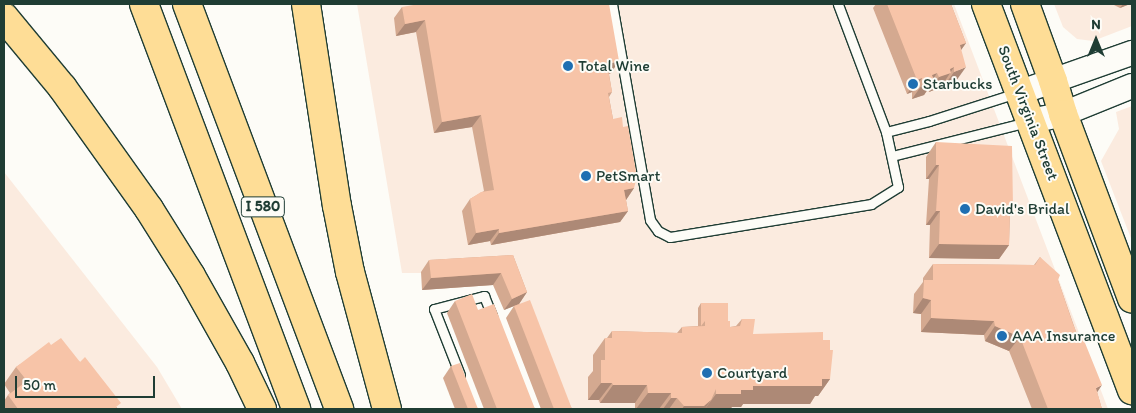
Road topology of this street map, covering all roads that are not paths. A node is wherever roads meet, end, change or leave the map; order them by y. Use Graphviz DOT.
graph roads {
  1 [pos="144,4"];
  2 [pos="187,4"];
  3 [pos="306,4"];
  4 [pos="612,4"];
  5 [pos="838,4"];
  6 [pos="986,4"];
  7 [pos="1025,4"];
  8 [pos="4,17"];
  9 [pos="1132,53"];
  10 [pos="1053,81"];
  11 [pos="1132,86"];
  12 [pos="1021,92"];
  13 [pos="1062,114"];
  14 [pos="1031,121"];
  15 [pos="886,132"];
  16 [pos="892,156"];
  17 [pos="1132,299"];
  18 [pos="494,322"];
  19 [pos="462,382"];
  20 [pos="1132,390"];
  21 [pos="262,409"];
  22 [pos="296,409"];
  23 [pos="339,409"];
  24 [pos="387,409"];
  1 -- 22 [label="main road, I 580"];
  2 -- 23 [label="main road, I 580"];
  3 -- 24 [label="main road"];
  4 -- 16 [label="lane"];
  5 -- 15 [label="lane"];
  6 -- 12 [label="main road, South Virginia Street"];
  7 -- 10 [label="main road, South Virginia Street"];
  8 -- 21 [label="main road"];
  9 -- 10 [label="street"];
  10 -- 12 [label="street"];
  10 -- 13 [label="main road, South Virginia Street"];
  11 -- 13 [label="street"];
  12 -- 14 [label="main road, South Virginia Street"];
  12 -- 15 [label="lane"];
  13 -- 14 [label="street"];
  13 -- 17 [label="main road, South Virginia Street"];
  14 -- 16 [label="lane"];
  14 -- 20 [label="main road, South Virginia Street"];
  15 -- 16 [label="lane"];
  18 -- 19 [label="lane"];
}
